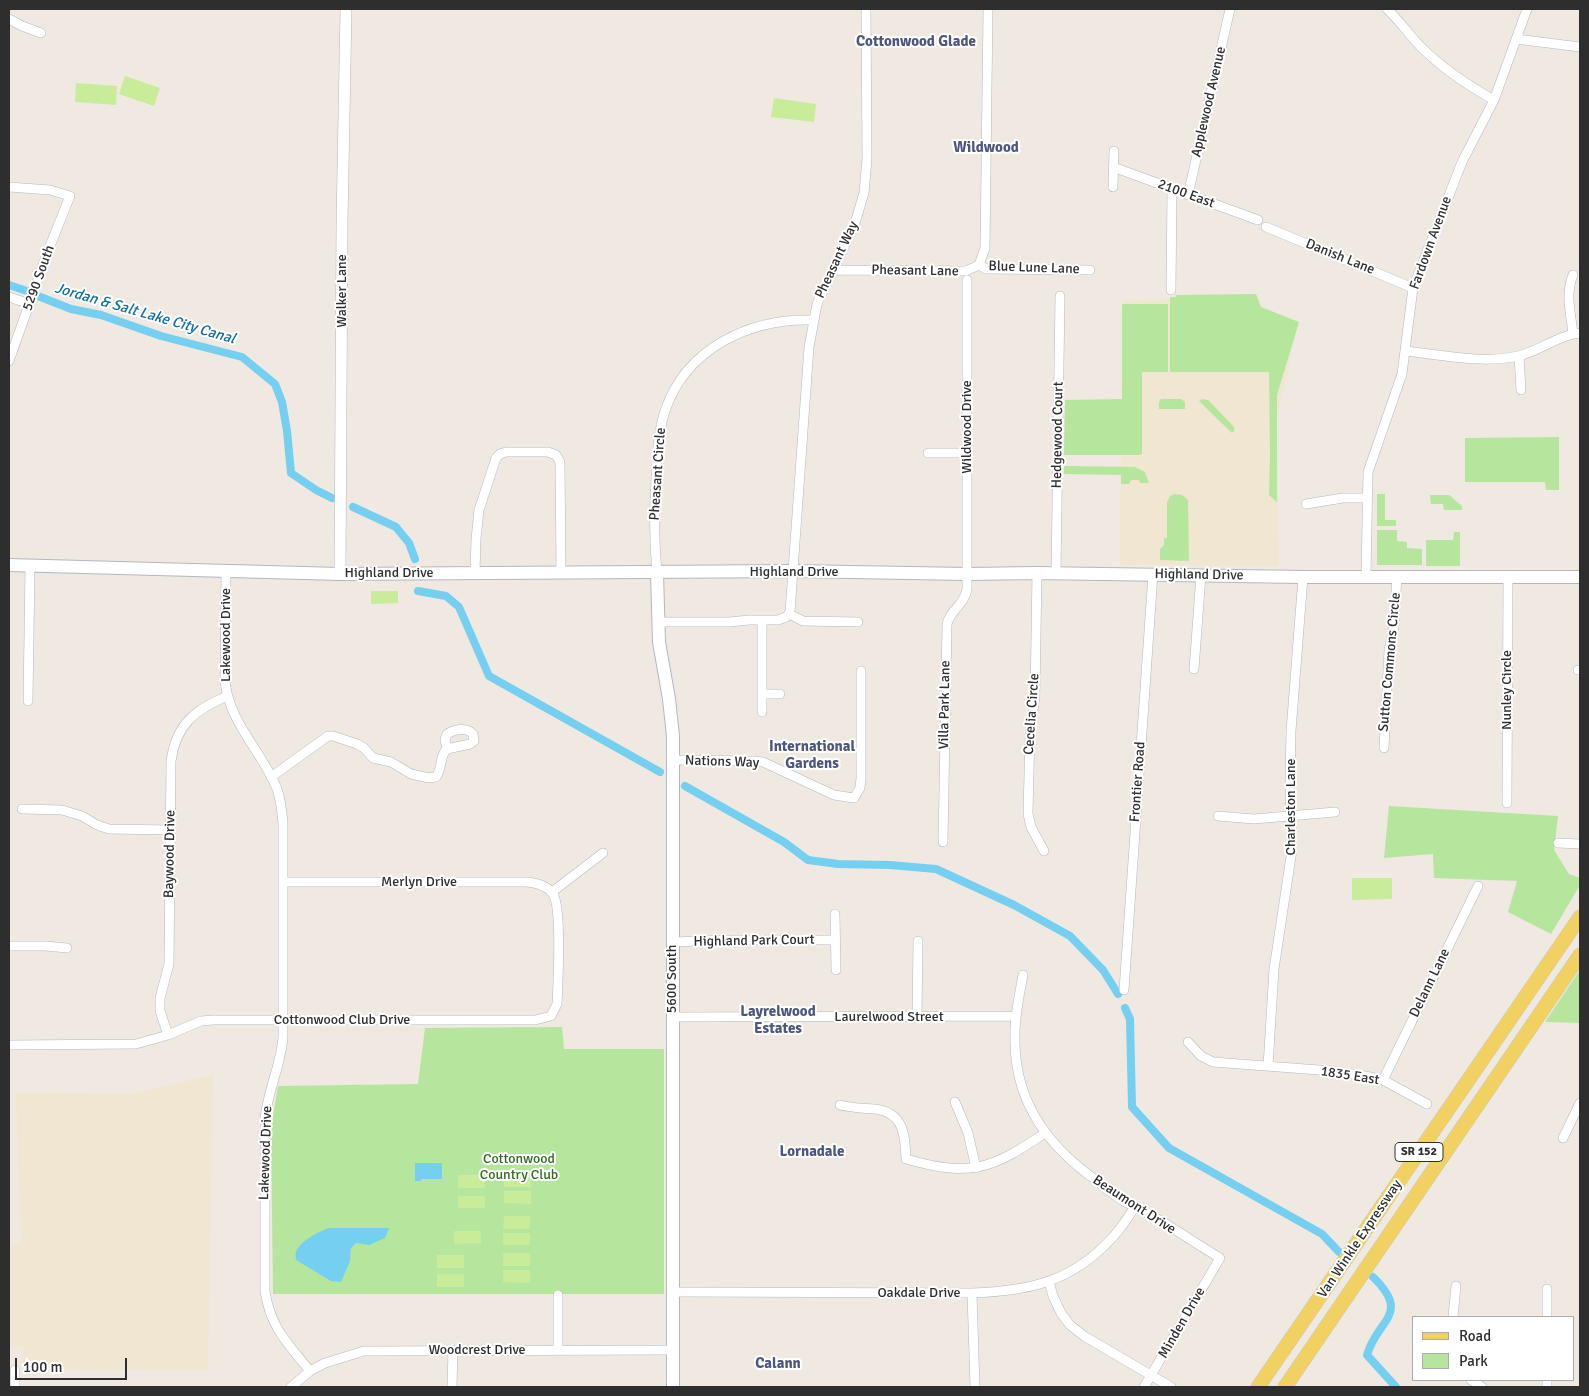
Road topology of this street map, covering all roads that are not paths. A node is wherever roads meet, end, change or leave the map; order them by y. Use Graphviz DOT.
graph roads {
  1 [pos="346,9"];
  2 [pos="866,9"];
  3 [pos="1230,9"];
  4 [pos="1387,9"];
  5 [pos="1527,9"];
  6 [pos="988,10"];
  7 [pos="9,19"];
  8 [pos="41,33"];
  9 [pos="1516,39"];
  10 [pos="1580,47"];
  11 [pos="1494,100"];
  12 [pos="1114,151"];
  13 [pos="1114,168"];
  14 [pos="9,187"];
  15 [pos="1113,187"];
  16 [pos="1172,188"];
  17 [pos="1188,195"];
  18 [pos="1258,220"];
  19 [pos="1266,227"];
  20 [pos="978,265"];
  21 [pos="833,270"];
  22 [pos="1090,270"];
  23 [pos="1574,275"];
  24 [pos="967,280"];
  25 [pos="1413,288"];
  26 [pos="1171,290"];
  27 [pos="1060,296"];
  28 [pos="9,297"];
  29 [pos="32,297"];
  30 [pos="813,320"];
  31 [pos="1577,334"];
  32 [pos="1406,351"];
  33 [pos="1519,356"];
  34 [pos="9,361"];
  35 [pos="1521,390"];
  36 [pos="928,453"];
  37 [pos="967,453"];
  38 [pos="1366,498"];
  39 [pos="1306,504"];
  40 [pos="9,565"];
  41 [pos="30,566"];
  42 [pos="793,571"];
  43 [pos="226,572"];
  44 [pos="475,573"];
  45 [pos="561,573"];
  46 [pos="657,573"];
  47 [pos="1037,573"];
  48 [pos="1056,573"];
  49 [pos="340,574"];
  50 [pos="967,574"];
  51 [pos="1153,574"];
  52 [pos="1201,575"];
  53 [pos="1366,576"];
  54 [pos="1397,576"];
  55 [pos="1508,576"];
  56 [pos="1303,577"];
  57 [pos="1580,577"];
  58 [pos="789,614"];
  59 [pos="762,620"];
  60 [pos="658,622"];
  61 [pos="858,622"];
  62 [pos="1194,669"];
  63 [pos="861,671"];
  64 [pos="762,694"];
  65 [pos="780,694"];
  66 [pos="227,696"];
  67 [pos="28,701"];
  68 [pos="762,712"];
  69 [pos="1384,748"];
  70 [pos="447,749"];
  71 [pos="673,760"];
  72 [pos="270,777"];
  73 [pos="1506,803"];
  74 [pos="22,810"];
  75 [pos="1335,812"];
  76 [pos="1218,816"];
  77 [pos="1292,817"];
  78 [pos="170,830"];
  79 [pos="943,842"];
  80 [pos="1558,843"];
  81 [pos="1580,844"];
  82 [pos="1044,851"];
  83 [pos="604,853"];
  84 [pos="284,882"];
  85 [pos="1478,886"];
  86 [pos="552,892"];
  87 [pos="835,914"];
  88 [pos="1580,917"];
  89 [pos="835,940"];
  90 [pos="918,941"];
  91 [pos="672,942"];
  92 [pos="9,946"];
  93 [pos="66,948"];
  94 [pos="1580,956"];
  95 [pos="836,970"];
  96 [pos="1023,975"];
  97 [pos="1124,990"];
  98 [pos="917,1016"];
  99 [pos="1016,1016"];
  100 [pos="672,1017"];
  101 [pos="284,1020"];
  102 [pos="168,1035"];
  103 [pos="1188,1042"];
  104 [pos="9,1044"];
  105 [pos="1268,1066"];
  106 [pos="1383,1080"];
  107 [pos="955,1102"];
  108 [pos="1580,1103"];
  109 [pos="1427,1104"];
  110 [pos="840,1105"];
  111 [pos="1044,1133"];
  112 [pos="1563,1138"];
  113 [pos="976,1168"];
  114 [pos="1135,1207"];
  115 [pos="1220,1258"];
  116 [pos="1049,1282"];
  117 [pos="1456,1286"];
  118 [pos="1547,1289"];
  119 [pos="672,1292"];
  120 [pos="972,1293"];
  121 [pos="558,1295"];
  122 [pos="1453,1316"];
  123 [pos="1547,1316"];
  124 [pos="558,1349"];
  125 [pos="453,1350"];
  126 [pos="672,1350"];
  127 [pos="15,1370"];
  128 [pos="310,1371"];
  129 [pos="1151,1375"];
  130 [pos="15,1387"];
  131 [pos="291,1387"];
  132 [pos="452,1387"];
  133 [pos="673,1387"];
  134 [pos="974,1387"];
  135 [pos="1144,1387"];
  136 [pos="1172,1387"];
  137 [pos="1258,1387"];
  138 [pos="1285,1387"];
  1 -- 49 [label="street, Walker Lane"];
  2 -- 21 [label="street, Pheasant Way"];
  3 -- 17 [label="street, Applewood Avenue"];
  4 -- 11 [label="street"];
  5 -- 9 [label="street, Fardown Avenue"];
  6 -- 20 [label="street, Pheasant Lane"];
  7 -- 8 [label="street"];
  9 -- 10 [label="street"];
  9 -- 11 [label="street, Fardown Avenue"];
  11 -- 25 [label="street, Fardown Avenue"];
  12 -- 13 [label="street"];
  13 -- 15 [label="street"];
  13 -- 16 [label="street, 2100 East"];
  14 -- 29 [label="street, 5290 South"];
  16 -- 17 [label="street, 2100 East"];
  16 -- 26 [label="street"];
  17 -- 18 [label="street, 2100 East"];
  19 -- 25 [label="street, Danish Lane"];
  20 -- 21 [label="street, Pheasant Lane"];
  20 -- 22 [label="street, Blue Lune Lane"];
  21 -- 30 [label="street, Pheasant Way"];
  23 -- 31 [label="street"];
  24 -- 37 [label="street, Wildwood Drive"];
  25 -- 32 [label="street, Fardown Avenue"];
  27 -- 48 [label="street, Hedgewood Court"];
  28 -- 29 [label="street"];
  29 -- 34 [label="street, 5290 South"];
  30 -- 42 [label="street, Pheasant Way"];
  30 -- 46 [label="street, Pheasant Circle"];
  31 -- 33 [label="street"];
  32 -- 33 [label="street"];
  32 -- 38 [label="street, Fardown Avenue"];
  33 -- 35 [label="street"];
  36 -- 37 [label="street"];
  37 -- 50 [label="street, Wildwood Drive"];
  38 -- 39 [label="street"];
  38 -- 53 [label="street, Fardown Avenue"];
  40 -- 41 [label="main road, Highland Drive"];
  41 -- 43 [label="main road, Highland Drive"];
  41 -- 67 [label="street"];
  42 -- 46 [label="main road, Highland Drive"];
  42 -- 50 [label="main road, Highland Drive"];
  42 -- 58 [label="street, Pheasant Way"];
  43 -- 49 [label="main road, Highland Drive"];
  43 -- 66 [label="street, Lakewood Drive"];
  44 -- 45 [label="main road, Highland Drive"];
  44 -- 45 [label="street"];
  44 -- 49 [label="main road, Highland Drive"];
  45 -- 46 [label="main road, Highland Drive"];
  46 -- 60 [label="main road, 5600 South"];
  47 -- 48 [label="main road, Highland Drive"];
  47 -- 50 [label="main road, Highland Drive"];
  47 -- 82 [label="street, Cecelia Circle"];
  48 -- 51 [label="main road, Highland Drive"];
  50 -- 79 [label="street, Villa Park Lane"];
  51 -- 52 [label="main road, Highland Drive"];
  51 -- 97 [label="street, Frontier Road"];
  52 -- 56 [label="main road, Highland Drive"];
  52 -- 62 [label="street"];
  53 -- 54 [label="main road, Highland Drive"];
  53 -- 56 [label="main road, Highland Drive"];
  54 -- 55 [label="main road, Highland Drive"];
  54 -- 69 [label="street, Sutton Commons Circle"];
  55 -- 57 [label="main road, Highland Drive"];
  55 -- 73 [label="street, Nunley Circle"];
  56 -- 77 [label="street, Charleston Lane"];
  58 -- 59 [label="street"];
  58 -- 61 [label="street"];
  59 -- 60 [label="street"];
  59 -- 64 [label="street"];
  60 -- 71 [label="main road, 5600 South"];
  63 -- 71 [label="street, Nations Way"];
  64 -- 65 [label="street"];
  64 -- 68 [label="street"];
  66 -- 72 [label="street, Lakewood Drive"];
  66 -- 78 [label="street, Baywood Drive"];
  70 -- 72 [label="street"];
  71 -- 91 [label="main road, 5600 South"];
  72 -- 84 [label="street, Lakewood Drive"];
  74 -- 78 [label="street"];
  75 -- 77 [label="street"];
  76 -- 77 [label="street"];
  77 -- 105 [label="street, Charleston Lane"];
  78 -- 102 [label="street, Baywood Drive"];
  80 -- 81 [label="street"];
  83 -- 86 [label="street"];
  84 -- 86 [label="street, Merlyn Drive"];
  84 -- 101 [label="street, Lakewood Drive"];
  85 -- 106 [label="street, Delann Lane"];
  86 -- 101 [label="street, Cottonwood Club Drive"];
  87 -- 89 [label="street, Highland Park Court"];
  88 -- 137 [label="main road, Van Winkle Expressway / SR 152"];
  89 -- 91 [label="street, Highland Park Court"];
  89 -- 95 [label="street, Highland Park Court"];
  90 -- 98 [label="street"];
  91 -- 100 [label="main road, 5600 South"];
  92 -- 93 [label="street"];
  94 -- 138 [label="main road, Van Winkle Expressway / SR 152"];
  96 -- 99 [label="street, Beaumont Drive"];
  98 -- 99 [label="street, Laurelwood Street"];
  98 -- 100 [label="street, Laurelwood Street"];
  99 -- 111 [label="street, Beaumont Drive"];
  100 -- 119 [label="main road, 5600 South"];
  101 -- 102 [label="street, Cottonwood Club Drive"];
  101 -- 128 [label="street, Lakewood Drive"];
  102 -- 104 [label="street, Cottonwood Club Drive"];
  103 -- 105 [label="street, 1835 East"];
  105 -- 106 [label="street, 1835 East"];
  106 -- 109 [label="street, 1835 East"];
  107 -- 113 [label="street"];
  108 -- 112 [label="street"];
  110 -- 113 [label="street"];
  111 -- 113 [label="street"];
  111 -- 114 [label="street, Beaumont Drive"];
  114 -- 115 [label="street, Beaumont Drive"];
  114 -- 116 [label="street, Oakdale Drive"];
  115 -- 129 [label="street, Minden Drive"];
  116 -- 120 [label="street, Oakdale Drive"];
  116 -- 129 [label="street"];
  117 -- 122 [label="street"];
  118 -- 123 [label="street"];
  119 -- 120 [label="street, Oakdale Drive"];
  119 -- 126 [label="main road, 5600 South"];
  120 -- 134 [label="street"];
  121 -- 124 [label="street"];
  124 -- 125 [label="street, Woodcrest Drive"];
  124 -- 126 [label="street, Woodcrest Drive"];
  125 -- 128 [label="street, Woodcrest Drive"];
  125 -- 132 [label="street"];
  126 -- 133 [label="main road, 5600 South"];
  127 -- 130 [label="street"];
  128 -- 131 [label="street, Woodcrest Drive"];
  129 -- 135 [label="street, Minden Drive"];
  129 -- 136 [label="street"];
}
